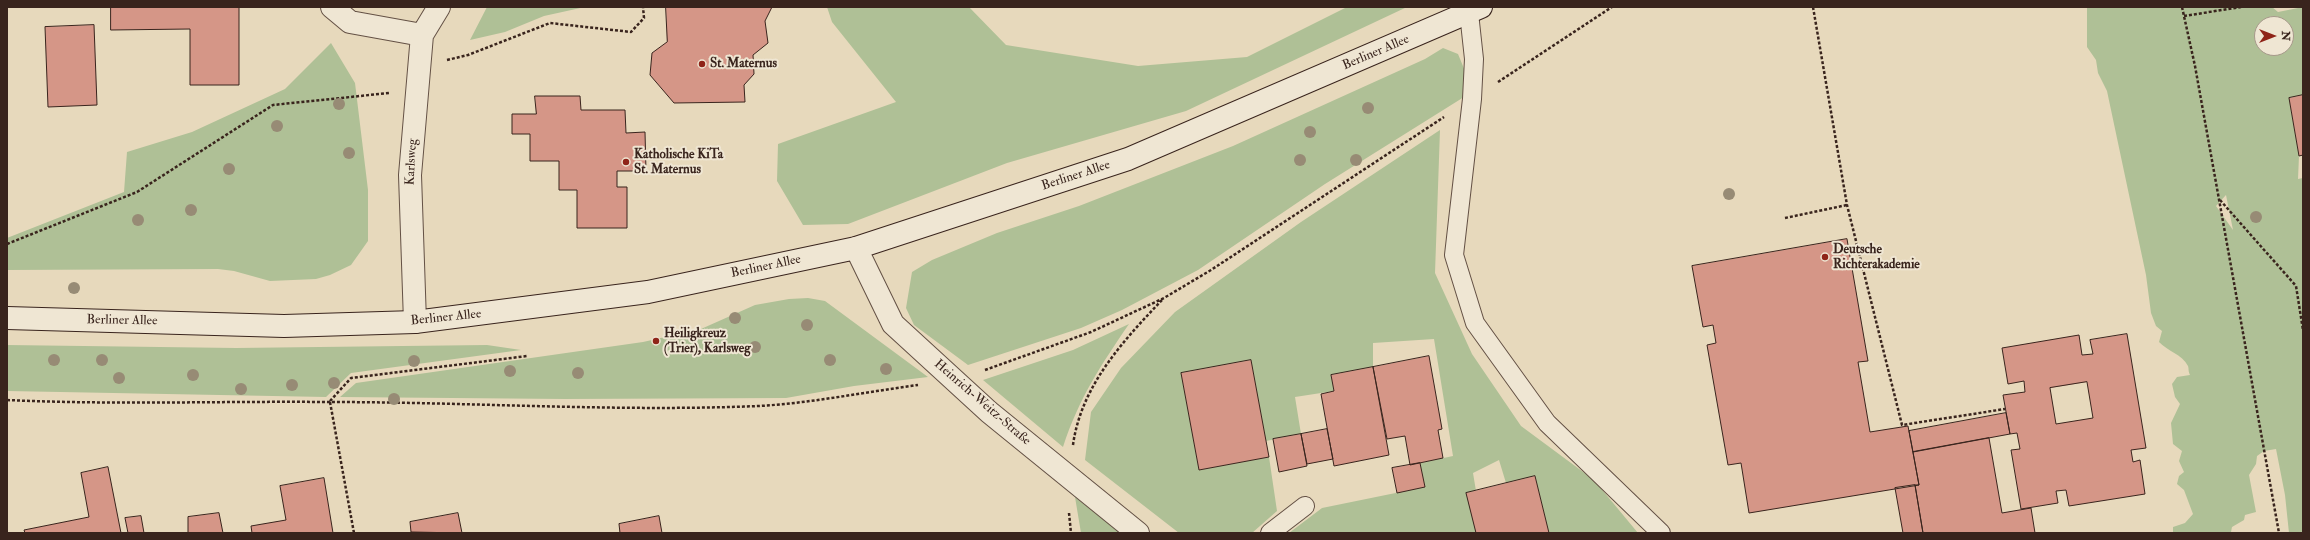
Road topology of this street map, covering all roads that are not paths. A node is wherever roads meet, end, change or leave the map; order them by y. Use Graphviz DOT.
graph roads {
  1 [pos="332,7"];
  2 [pos="439,7"];
  3 [pos="1475,10"];
  4 [pos="422,35"];
  5 [pos="856,248"];
  6 [pos="7,318"];
  7 [pos="415,322"];
  8 [pos="1305,506"];
  9 [pos="1138,533"];
  10 [pos="1270,533"];
  11 [pos="1661,533"];
  1 -- 4 [label="street"];
  2 -- 4 [label="street, Karlsweg"];
  3 -- 5 [label="street, Berliner Allee"];
  3 -- 11 [label="lane"];
  4 -- 7 [label="street, Karlsweg"];
  5 -- 7 [label="street, Berliner Allee"];
  5 -- 9 [label="street, Heinrich-Weitz-Straße"];
  6 -- 7 [label="street, Berliner Allee"];
  8 -- 10 [label="lane"];
}
